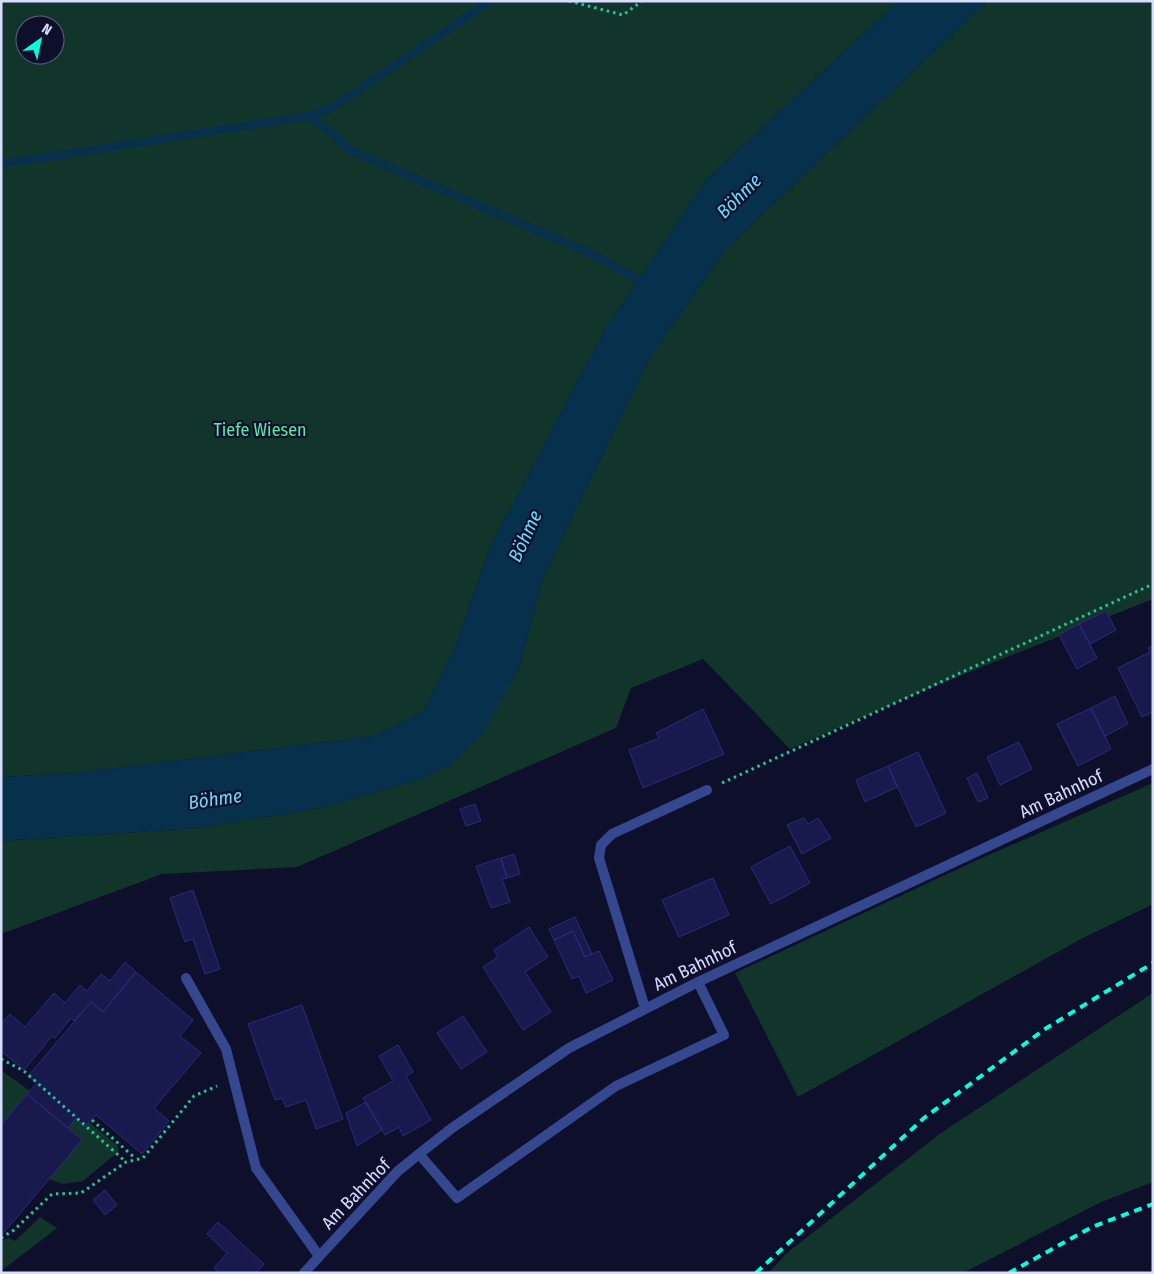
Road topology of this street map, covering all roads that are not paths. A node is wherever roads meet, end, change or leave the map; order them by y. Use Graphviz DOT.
graph roads {
  1 [pos="1153,769"];
  2 [pos="707,790"];
  3 [pos="186,978"];
  4 [pos="698,982"];
  5 [pos="646,1008"];
  6 [pos="419,1154"];
  7 [pos="319,1256"];
  8 [pos="304,1273"];
  1 -- 4 [label="street, Am Bahnhof"];
  2 -- 5 [label="street"];
  3 -- 7 [label="street"];
  4 -- 5 [label="street, Am Bahnhof"];
  4 -- 6 [label="street"];
  5 -- 6 [label="street, Am Bahnhof"];
  6 -- 7 [label="street, Am Bahnhof"];
  7 -- 8 [label="street, Am Bahnhof"];
}
